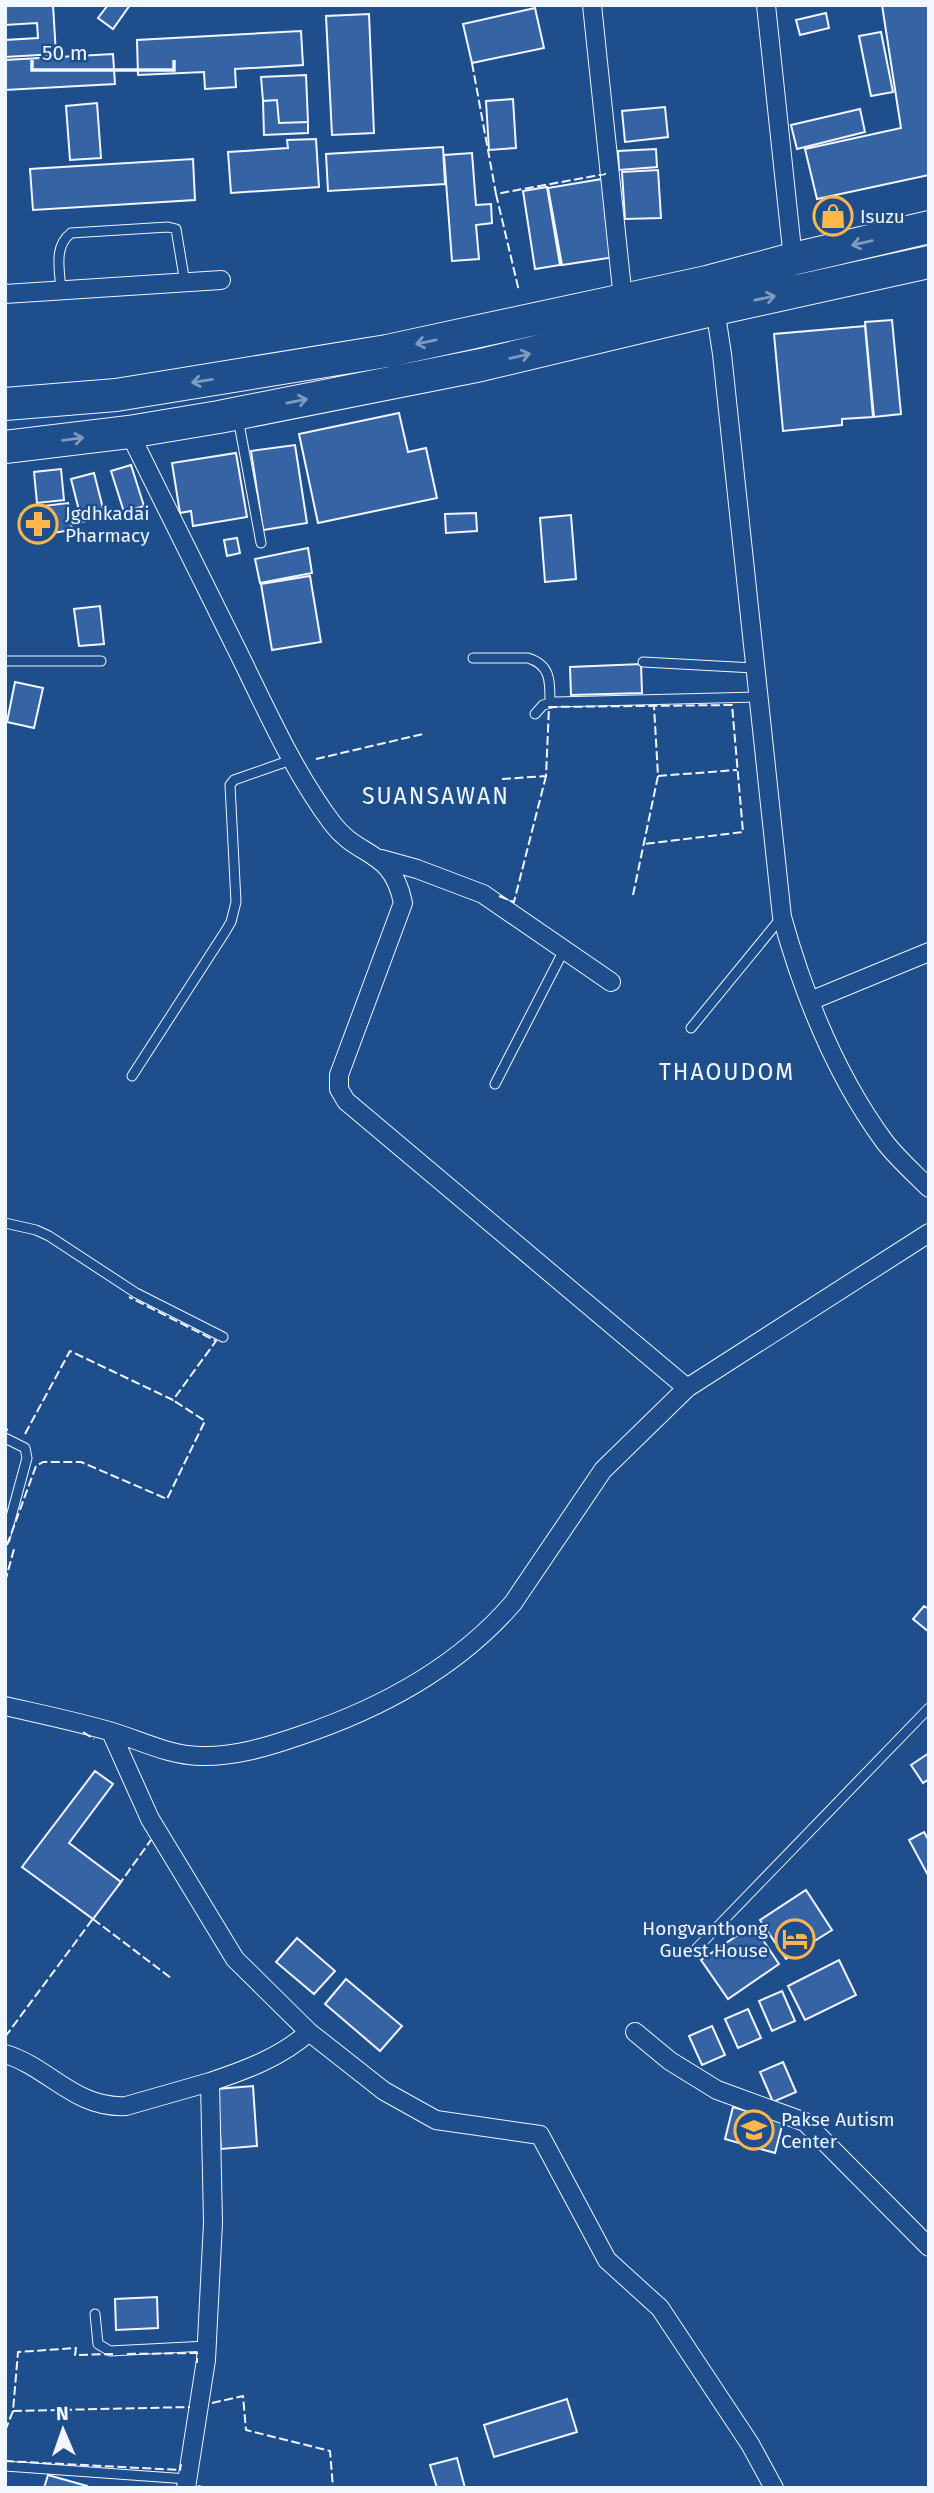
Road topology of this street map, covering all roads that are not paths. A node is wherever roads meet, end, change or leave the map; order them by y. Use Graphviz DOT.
graph roads {
  1 [pos="592,5"];
  2 [pos="766,5"];
  3 [pos="929,227"];
  4 [pos="793,259"];
  5 [pos="929,262"];
  6 [pos="221,281"];
  7 [pos="185,283"];
  8 [pos="61,291"];
  9 [pos="5,294"];
  10 [pos="711,296"];
  11 [pos="623,299"];
  12 [pos="5,404"];
  13 [pos="237,413"];
  14 [pos="129,432"];
  15 [pos="5,447"];
  16 [pos="261,544"];
  17 [pos="473,658"];
  18 [pos="5,661"];
  19 [pos="101,661"];
  20 [pos="643,662"];
  21 [pos="754,668"];
  22 [pos="757,697"];
  23 [pos="550,702"];
  24 [pos="535,714"];
  25 [pos="291,760"];
  26 [pos="381,859"];
  27 [pos="782,917"];
  28 [pos="564,950"];
  29 [pos="929,951"];
  30 [pos="611,982"];
  31 [pos="810,1001"];
  32 [pos="691,1027"];
  33 [pos="132,1076"];
  34 [pos="495,1084"];
  35 [pos="929,1188"];
  36 [pos="5,1223"];
  37 [pos="929,1233"];
  38 [pos="223,1337"];
  39 [pos="687,1388"];
  40 [pos="5,1438"];
  41 [pos="5,1539"];
  42 [pos="5,1706"];
  43 [pos="929,1708"];
  44 [pos="111,1732"];
  45 [pos="694,1951"];
  46 [pos="309,2032"];
  47 [pos="635,2032"];
  48 [pos="5,2054"];
  49 [pos="210,2082"];
  50 [pos="929,2247"];
  51 [pos="96,2314"];
  52 [pos="207,2346"];
  53 [pos="5,2466"];
  54 [pos="187,2483"];
  55 [pos="774,2488"];
  1 -- 11 [label="street"];
  2 -- 4 [label="street"];
  3 -- 4 [label="highway, one-way"];
  4 -- 10 [label="highway"];
  10 -- 5 [label="highway, one-way"];
  6 -- 7 [label="street"];
  7 -- 8 [label="street"];
  7 -- 8 [label="lane"];
  8 -- 9 [label="street"];
  10 -- 11 [label="highway"];
  13 -- 10 [label="highway, one-way"];
  10 -- 21 [label="street"];
  11 -- 12 [label="highway, one-way"];
  13 -- 14 [label="highway"];
  13 -- 16 [label="lane"];
  15 -- 14 [label="highway, one-way"];
  14 -- 25 [label="street"];
  17 -- 23 [label="lane"];
  18 -- 19 [label="lane"];
  20 -- 21 [label="lane"];
  21 -- 22 [label="street"];
  22 -- 23 [label="lane"];
  22 -- 27 [label="street"];
  23 -- 24 [label="lane"];
  25 -- 26 [label="street"];
  25 -- 33 [label="lane"];
  26 -- 28 [label="street"];
  26 -- 39 [label="street"];
  27 -- 31 [label="street"];
  27 -- 32 [label="lane"];
  28 -- 30 [label="street"];
  28 -- 34 [label="lane"];
  29 -- 31 [label="street"];
  31 -- 35 [label="street"];
  36 -- 38 [label="lane"];
  37 -- 39 [label="street"];
  39 -- 44 [label="street"];
  40 -- 41 [label="lane"];
  42 -- 44 [label="street"];
  43 -- 45 [label="lane"];
  44 -- 46 [label="street"];
  46 -- 49 [label="street"];
  46 -- 55 [label="street"];
  47 -- 50 [label="street"];
  48 -- 49 [label="street"];
  49 -- 52 [label="street"];
  51 -- 52 [label="lane"];
  52 -- 54 [label="street"];
  53 -- 54 [label="lane"];
}
